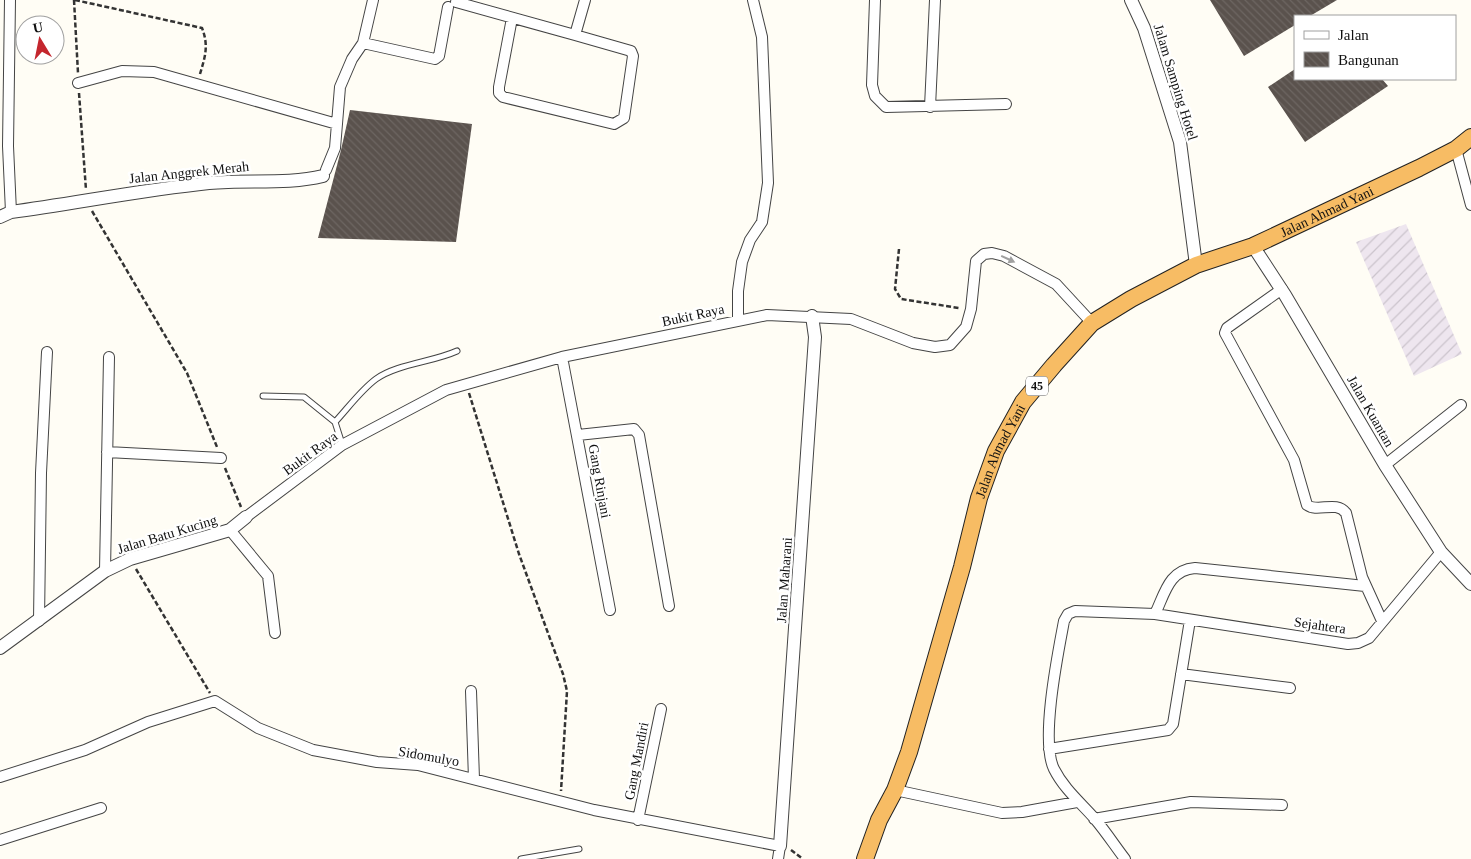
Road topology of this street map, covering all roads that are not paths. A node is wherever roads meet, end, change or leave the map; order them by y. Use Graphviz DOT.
graph roads {
  1 [pos="10,0"];
  2 [pos="373,0"];
  3 [pos="585,0"];
  4 [pos="753,0"];
  5 [pos="875,0"];
  6 [pos="934,0"];
  7 [pos="1131,0"];
  8 [pos="450,2"];
  9 [pos="512,18"];
  10 [pos="575,35"];
  11 [pos="364,43"];
  12 [pos="78,82"];
  13 [pos="1006,104"];
  14 [pos="930,107"];
  15 [pos="337,124"];
  16 [pos="1471,138"];
  17 [pos="1456,149"];
  18 [pos="325,173"];
  19 [pos="1471,205"];
  20 [pos="6,214"];
  21 [pos="1253,246"];
  22 [pos="1196,265"];
  23 [pos="1282,289"];
  24 [pos="812,316"];
  25 [pos="738,320"];
  26 [pos="1092,323"];
  27 [pos="457,351"];
  28 [pos="47,352"];
  29 [pos="109,357"];
  30 [pos="562,357"];
  31 [pos="263,396"];
  32 [pos="1461,405"];
  33 [pos="335,422"];
  34 [pos="578,436"];
  35 [pos="342,445"];
  36 [pos="107,452"];
  37 [pos="221,458"];
  38 [pos="1385,465"];
  39 [pos="246,517"];
  40 [pos="230,530"];
  41 [pos="1441,552"];
  42 [pos="105,571"];
  43 [pos="1471,584"];
  44 [pos="1365,586"];
  45 [pos="669,606"];
  46 [pos="610,610"];
  47 [pos="1155,614"];
  48 [pos="1190,620"];
  49 [pos="39,621"];
  50 [pos="1382,621"];
  51 [pos="275,633"];
  52 [pos="0,648"];
  53 [pos="1181,674"];
  54 [pos="1290,688"];
  55 [pos="471,691"];
  56 [pos="661,708"];
  57 [pos="1050,750"];
  58 [pos="0,777"];
  59 [pos="474,778"];
  60 [pos="895,790"];
  61 [pos="1077,802"];
  62 [pos="1282,805"];
  63 [pos="102,808"];
  64 [pos="1094,819"];
  65 [pos="638,820"];
  66 [pos="0,840"];
  67 [pos="579,849"];
  68 [pos="779,853"];
  69 [pos="521,859"];
  70 [pos="865,859"];
  71 [pos="1125,859"];
  1 -- 20 [label="street"];
  2 -- 11 [label="street"];
  3 -- 10 [label="street"];
  4 -- 25 [label="street"];
  5 -- 14 [label="street"];
  6 -- 14 [label="street"];
  7 -- 22 [label="street, Jalam Samping Hotel"];
  8 -- 9 [label="street"];
  8 -- 11 [label="street"];
  9 -- 10 [label="street"];
  9 -- 10 [label="street"];
  11 -- 15 [label="street"];
  12 -- 15 [label="street"];
  13 -- 14 [label="street"];
  15 -- 18 [label="street"];
  16 -- 17 [label="highway, Jalan Ahmad Yani / 45"];
  17 -- 19 [label="street"];
  17 -- 21 [label="highway, Jalan Ahmad Yani / 45"];
  18 -- 20 [label="street, Jalan Anggrek Merah"];
  21 -- 22 [label="highway, Jalan Ahmad Yani / 45"];
  21 -- 23 [label="street, Jalan Kuantan"];
  22 -- 26 [label="highway, Jalan Ahmad Yani / 45"];
  23 -- 38 [label="street, Jalan Kuantan"];
  23 -- 44 [label="street"];
  24 -- 25 [label="street, Bukit Raya"];
  24 -- 26 [label="street, Bukit Raya, one-way"];
  24 -- 68 [label="street, Jalan Maharani"];
  25 -- 30 [label="street, Bukit Raya"];
  26 -- 60 [label="highway, Jalan Ahmad Yani / 45"];
  27 -- 33 [label="lane"];
  28 -- 49 [label="street"];
  29 -- 36 [label="street"];
  30 -- 34 [label="street, Gang Rinjani"];
  30 -- 35 [label="street, Bukit Raya"];
  31 -- 33 [label="lane"];
  32 -- 38 [label="street"];
  33 -- 35 [label="lane"];
  34 -- 45 [label="street"];
  34 -- 46 [label="street, Gang Rinjani"];
  35 -- 39 [label="street, Bukit Raya"];
  36 -- 37 [label="street"];
  36 -- 42 [label="street"];
  38 -- 41 [label="street, Jalan Kuantan"];
  39 -- 40 [label="street, Jalan Batu Kucing"];
  40 -- 42 [label="street, Jalan Batu Kucing"];
  40 -- 51 [label="street"];
  41 -- 43 [label="street, Jalan Kuantan"];
  41 -- 50 [label="street, Sejahtera"];
  42 -- 49 [label="street, Jalan Batu Kucing"];
  44 -- 47 [label="street"];
  44 -- 50 [label="street"];
  47 -- 48 [label="street, Sejahtera"];
  47 -- 57 [label="street, Sejahtera"];
  48 -- 50 [label="street, Sejahtera"];
  48 -- 53 [label="street"];
  49 -- 52 [label="street, Jalan Batu Kucing"];
  53 -- 54 [label="street"];
  53 -- 57 [label="street"];
  55 -- 59 [label="street"];
  56 -- 65 [label="street, Gang Mandiri"];
  57 -- 61 [label="street"];
  58 -- 59 [label="street, Sidomulyo"];
  59 -- 65 [label="street, Sidomulyo"];
  60 -- 61 [label="street"];
  60 -- 70 [label="highway, Jalan Ahmad Yani / 45"];
  61 -- 64 [label="street"];
  62 -- 64 [label="street"];
  63 -- 66 [label="street"];
  64 -- 71 [label="street"];
  65 -- 68 [label="street, Sidomulyo"];
  67 -- 69 [label="lane"];
}
